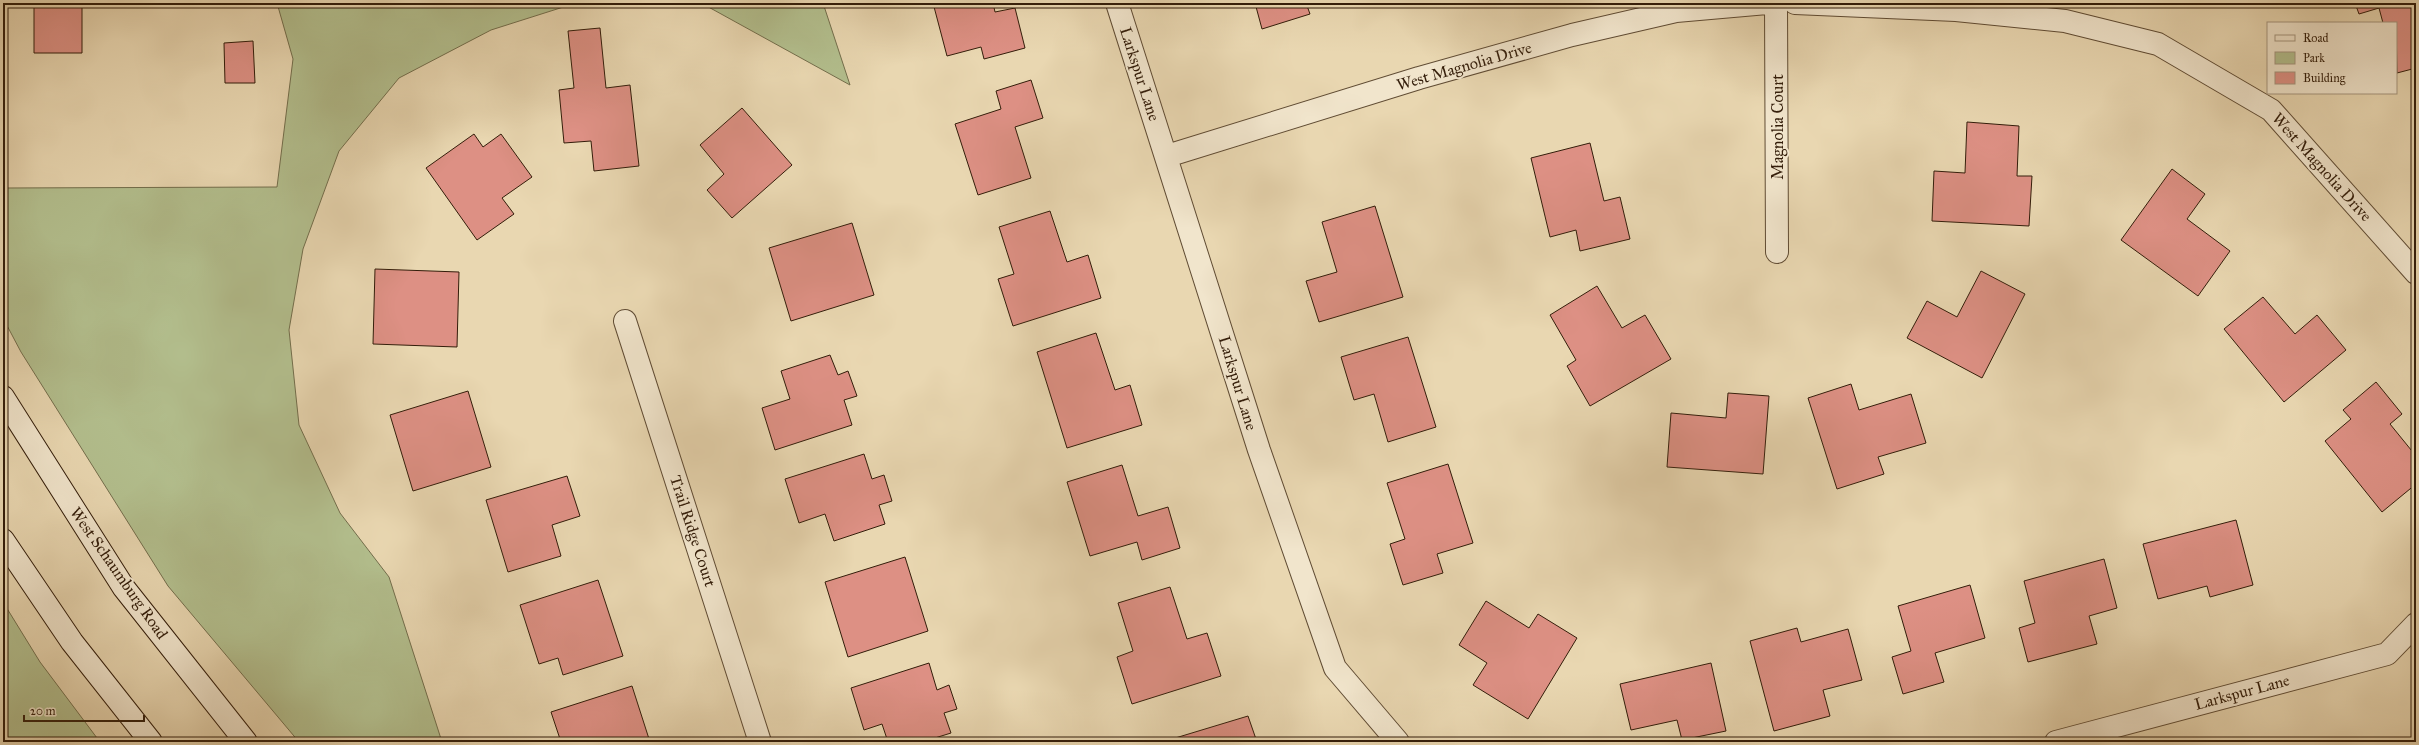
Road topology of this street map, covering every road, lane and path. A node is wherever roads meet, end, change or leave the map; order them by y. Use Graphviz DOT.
graph roads {
  1 [pos="1117,3"];
  2 [pos="1768,3"];
  3 [pos="1776,3"];
  4 [pos="1795,3"];
  5 [pos="1167,156"];
  6 [pos="1777,252"];
  7 [pos="2416,273"];
  8 [pos="625,321"];
  9 [pos="3,397"];
  10 [pos="3,540"];
  11 [pos="2416,624"];
  12 [pos="151,742"];
  13 [pos="246,742"];
  14 [pos="760,742"];
  15 [pos="1398,742"];
  16 [pos="2056,742"];
  1 -- 5 [label="street, Larkspur Lane"];
  2 -- 5 [label="street, West Magnolia Drive"];
  3 -- 6 [label="street, Magnolia Court"];
  4 -- 7 [label="street, West Magnolia Drive"];
  5 -- 15 [label="street, Larkspur Lane"];
  8 -- 14 [label="street, Trail Ridge Court"];
  9 -- 13 [label="street, West Schaumburg Road"];
  10 -- 12 [label="street"];
  11 -- 16 [label="street, Larkspur Lane"];
}
